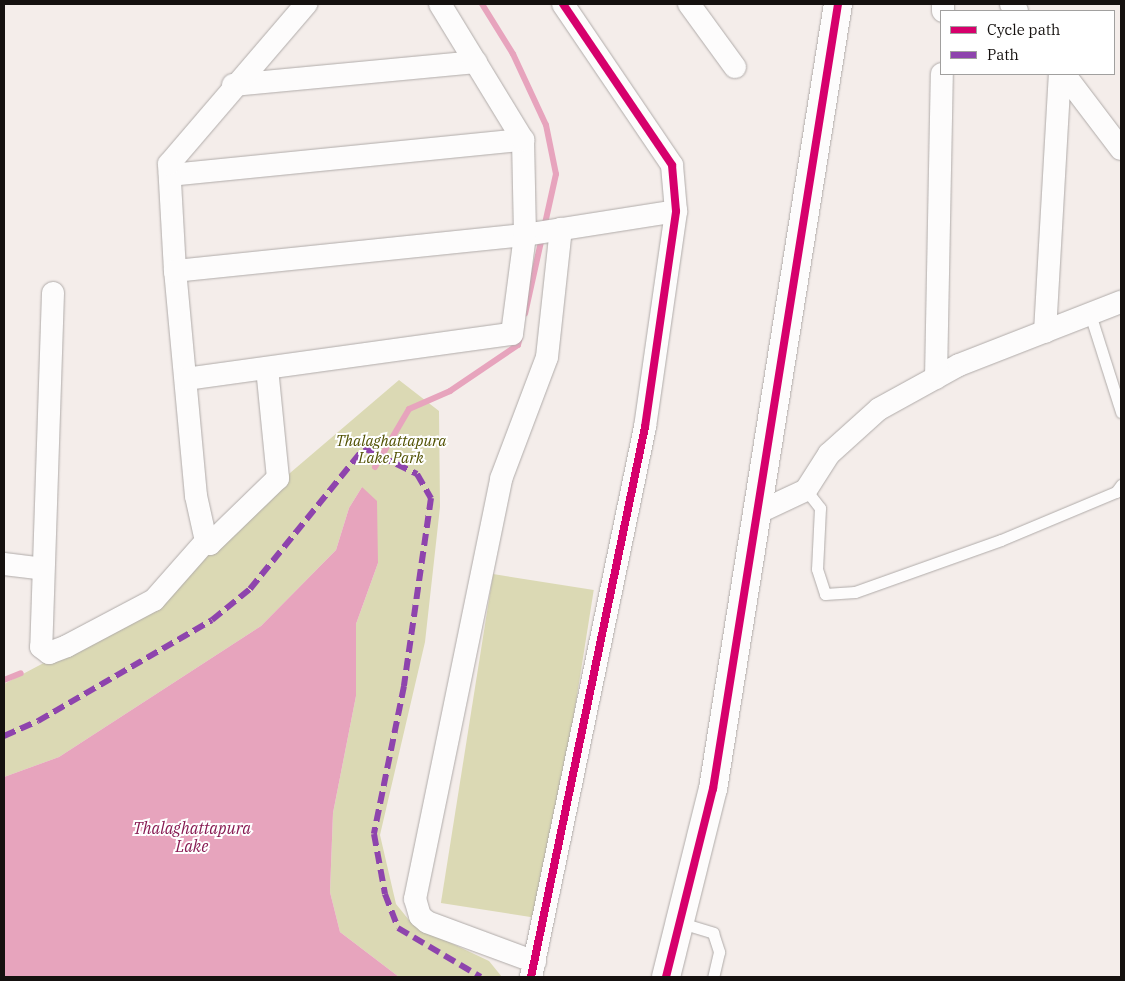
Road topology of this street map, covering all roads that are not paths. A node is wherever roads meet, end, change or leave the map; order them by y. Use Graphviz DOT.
graph roads {
  1 [pos="306,4"];
  2 [pos="440,4"];
  3 [pos="563,4"];
  4 [pos="689,4"];
  5 [pos="838,4"];
  6 [pos="476,62"];
  7 [pos="735,67"];
  8 [pos="942,75"];
  9 [pos="1060,75"];
  10 [pos="1065,75"];
  11 [pos="233,85"];
  12 [pos="523,140"];
  13 [pos="1121,149"];
  14 [pos="170,176"];
  15 [pos="676,211"];
  16 [pos="561,229"];
  17 [pos="525,235"];
  18 [pos="176,271"];
  19 [pos="53,293"];
  20 [pos="1121,302"];
  21 [pos="1090,314"];
  22 [pos="1045,332"];
  23 [pos="267,368"];
  24 [pos="936,378"];
  25 [pos="186,379"];
  26 [pos="1121,412"];
  27 [pos="1121,485"];
  28 [pos="806,490"];
  29 [pos="758,513"];
  30 [pos="206,542"];
  31 [pos="4,564"];
  32 [pos="42,568"];
  33 [pos="678,922"];
  34 [pos="533,970"];
  35 [pos="666,977"];
  36 [pos="713,977"];
  1 -- 11 [label="street"];
  2 -- 6 [label="street"];
  3 -- 15 [label="street"];
  4 -- 7 [label="street"];
  5 -- 29 [label="street"];
  6 -- 11 [label="street"];
  6 -- 12 [label="street"];
  8 -- 24 [label="street"];
  9 -- 22 [label="street"];
  10 -- 13 [label="street"];
  11 -- 14 [label="street"];
  12 -- 14 [label="street"];
  12 -- 17 [label="street"];
  14 -- 18 [label="street"];
  15 -- 16 [label="street"];
  15 -- 34 [label="street"];
  16 -- 17 [label="street"];
  16 -- 34 [label="street"];
  17 -- 18 [label="street"];
  17 -- 23 [label="street"];
  18 -- 25 [label="street"];
  19 -- 32 [label="street"];
  20 -- 21 [label="street"];
  21 -- 22 [label="street"];
  21 -- 26 [label="lane"];
  22 -- 24 [label="street"];
  23 -- 25 [label="street"];
  23 -- 30 [label="street"];
  24 -- 28 [label="street"];
  25 -- 30 [label="street"];
  27 -- 28 [label="lane"];
  28 -- 29 [label="street"];
  29 -- 33 [label="street"];
  30 -- 32 [label="street"];
  31 -- 32 [label="street"];
  33 -- 35 [label="street"];
  33 -- 36 [label="lane"];
}
